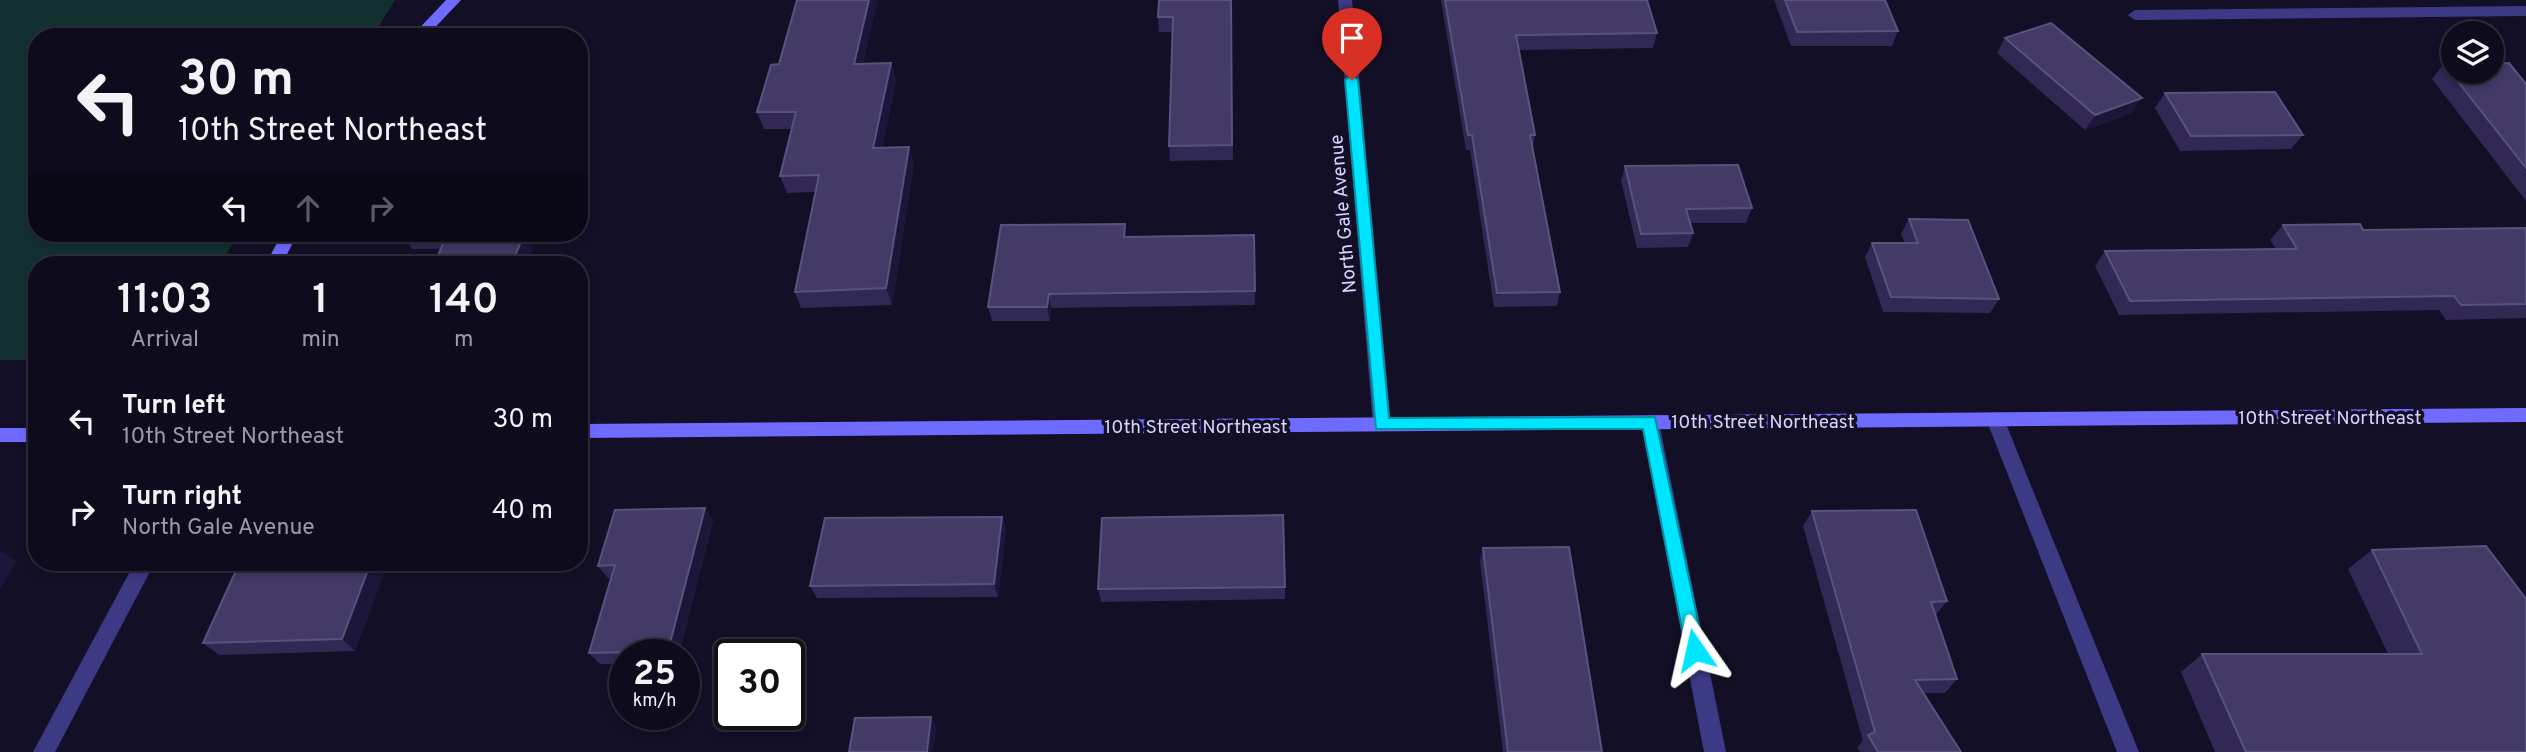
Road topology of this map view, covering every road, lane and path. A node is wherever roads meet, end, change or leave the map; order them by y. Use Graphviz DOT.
graph roads {
  1 [pos="454,0"];
  2 [pos="1345,0"];
  3 [pos="2521,10"];
  4 [pos="2134,15"];
  5 [pos="427,28"];
  6 [pos="2526,415"];
  7 [pos="1995,419"];
  8 [pos="1650,422"];
  9 [pos="1382,425"];
  10 [pos="588,431"];
  11 [pos="0,435"];
  12 [pos="28,435"];
  13 [pos="140,571"];
  14 [pos="44,752"];
  15 [pos="1715,752"];
  16 [pos="2128,752"];
  1 -- 5 [label="main road"];
  2 -- 9 [label="street, North Gale Avenue"];
  3 -- 4 [label="street"];
  6 -- 7 [label="main road, 10th Street Northeast"];
  7 -- 8 [label="main road, 10th Street Northeast"];
  7 -- 16 [label="street"];
  8 -- 9 [label="main road, 10th Street Northeast"];
  8 -- 15 [label="street"];
  9 -- 10 [label="main road, 10th Street Northeast"];
  11 -- 12 [label="main road"];
  13 -- 14 [label="street"];
}
